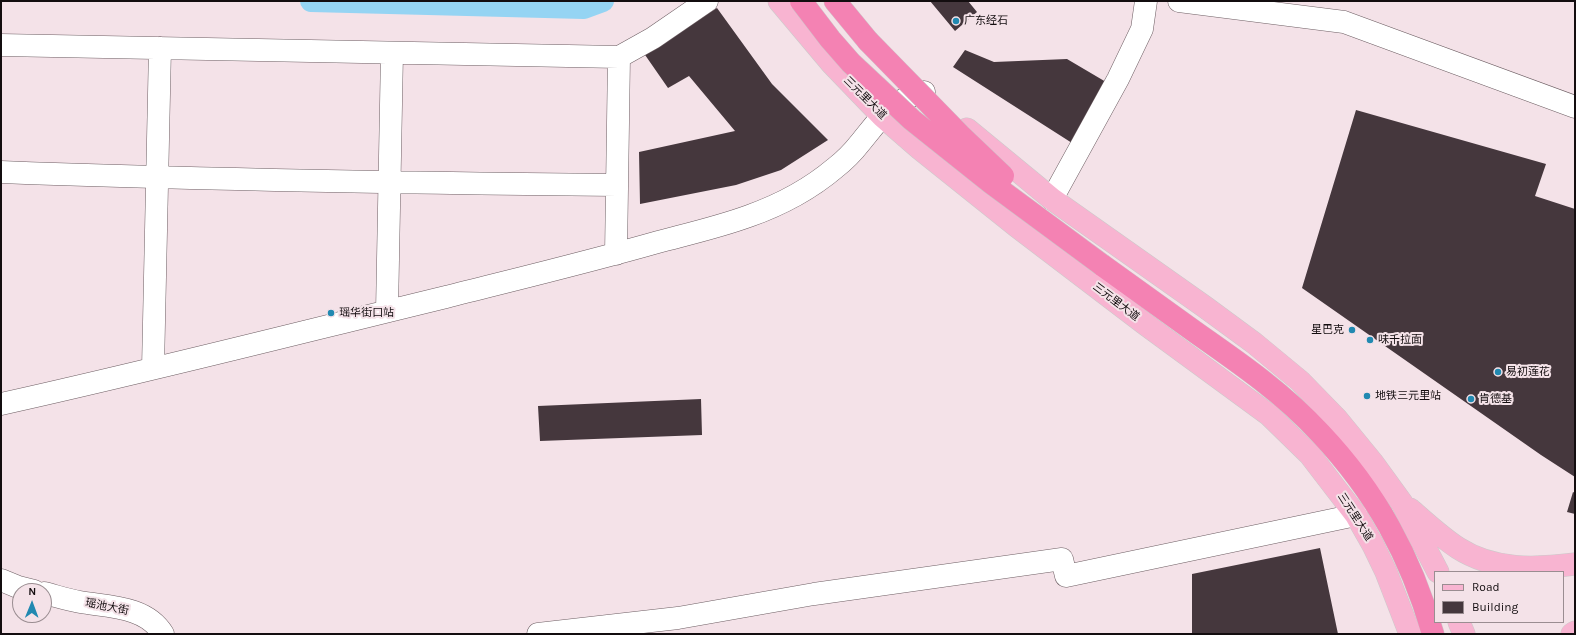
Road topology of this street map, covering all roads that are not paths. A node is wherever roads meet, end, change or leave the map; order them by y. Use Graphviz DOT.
graph roads {
  1 [pos="707,1"];
  2 [pos="779,1"];
  3 [pos="801,1"];
  4 [pos="835,1"];
  5 [pos="838,1"];
  6 [pos="1146,1"];
  7 [pos="1179,1"];
  8 [pos="1,45"];
  9 [pos="160,48"];
  10 [pos="392,52"];
  11 [pos="619,57"];
  12 [pos="924,92"];
  13 [pos="1575,107"];
  14 [pos="882,116"];
  15 [pos="1,172"];
  16 [pos="157,178"];
  17 [pos="389,182"];
  18 [pos="617,185"];
  19 [pos="1052,199"];
  20 [pos="616,254"];
  21 [pos="1102,265"];
  22 [pos="387,311"];
  23 [pos="153,368"];
  24 [pos="1,404"];
  25 [pos="1402,503"];
  26 [pos="1356,515"];
  27 [pos="1575,564"];
  28 [pos="1437,571"];
  29 [pos="1,580"];
  30 [pos="12,585"];
  31 [pos="52,596"];
  32 [pos="1459,623"];
  33 [pos="1575,632"];
  34 [pos="163,634"];
  35 [pos="538,634"];
  36 [pos="1410,634"];
  37 [pos="1433,634"];
  38 [pos="1463,634"];
  39 [pos="1572,634"];
  1 -- 11 [label="street"];
  2 -- 14 [label="main road, 三元里大道"];
  3 -- 21 [label="highway, bridge"];
  4 -- 21 [label="highway, bridge"];
  5 -- 12 [label="main road"];
  6 -- 19 [label="street"];
  7 -- 13 [label="street"];
  8 -- 9 [label="street"];
  9 -- 10 [label="street"];
  9 -- 16 [label="street"];
  10 -- 11 [label="street"];
  10 -- 17 [label="street"];
  11 -- 18 [label="street"];
  12 -- 14 [label="street"];
  12 -- 19 [label="main road"];
  14 -- 20 [label="street"];
  14 -- 26 [label="main road, 三元里大道"];
  15 -- 16 [label="street"];
  16 -- 17 [label="street"];
  16 -- 23 [label="street"];
  17 -- 18 [label="street"];
  17 -- 22 [label="street"];
  18 -- 20 [label="street"];
  19 -- 25 [label="main road"];
  20 -- 22 [label="street"];
  21 -- 37 [label="highway"];
  22 -- 23 [label="street"];
  23 -- 24 [label="street"];
  25 -- 27 [label="main road"];
  25 -- 28 [label="main road"];
  26 -- 35 [label="street"];
  26 -- 36 [label="main road, 三元里大道"];
  29 -- 30 [label="street"];
  31 -- 34 [label="street, 瑶池大街"];
  32 -- 38 [label="main road"];
  33 -- 39 [label="main road"];
}
